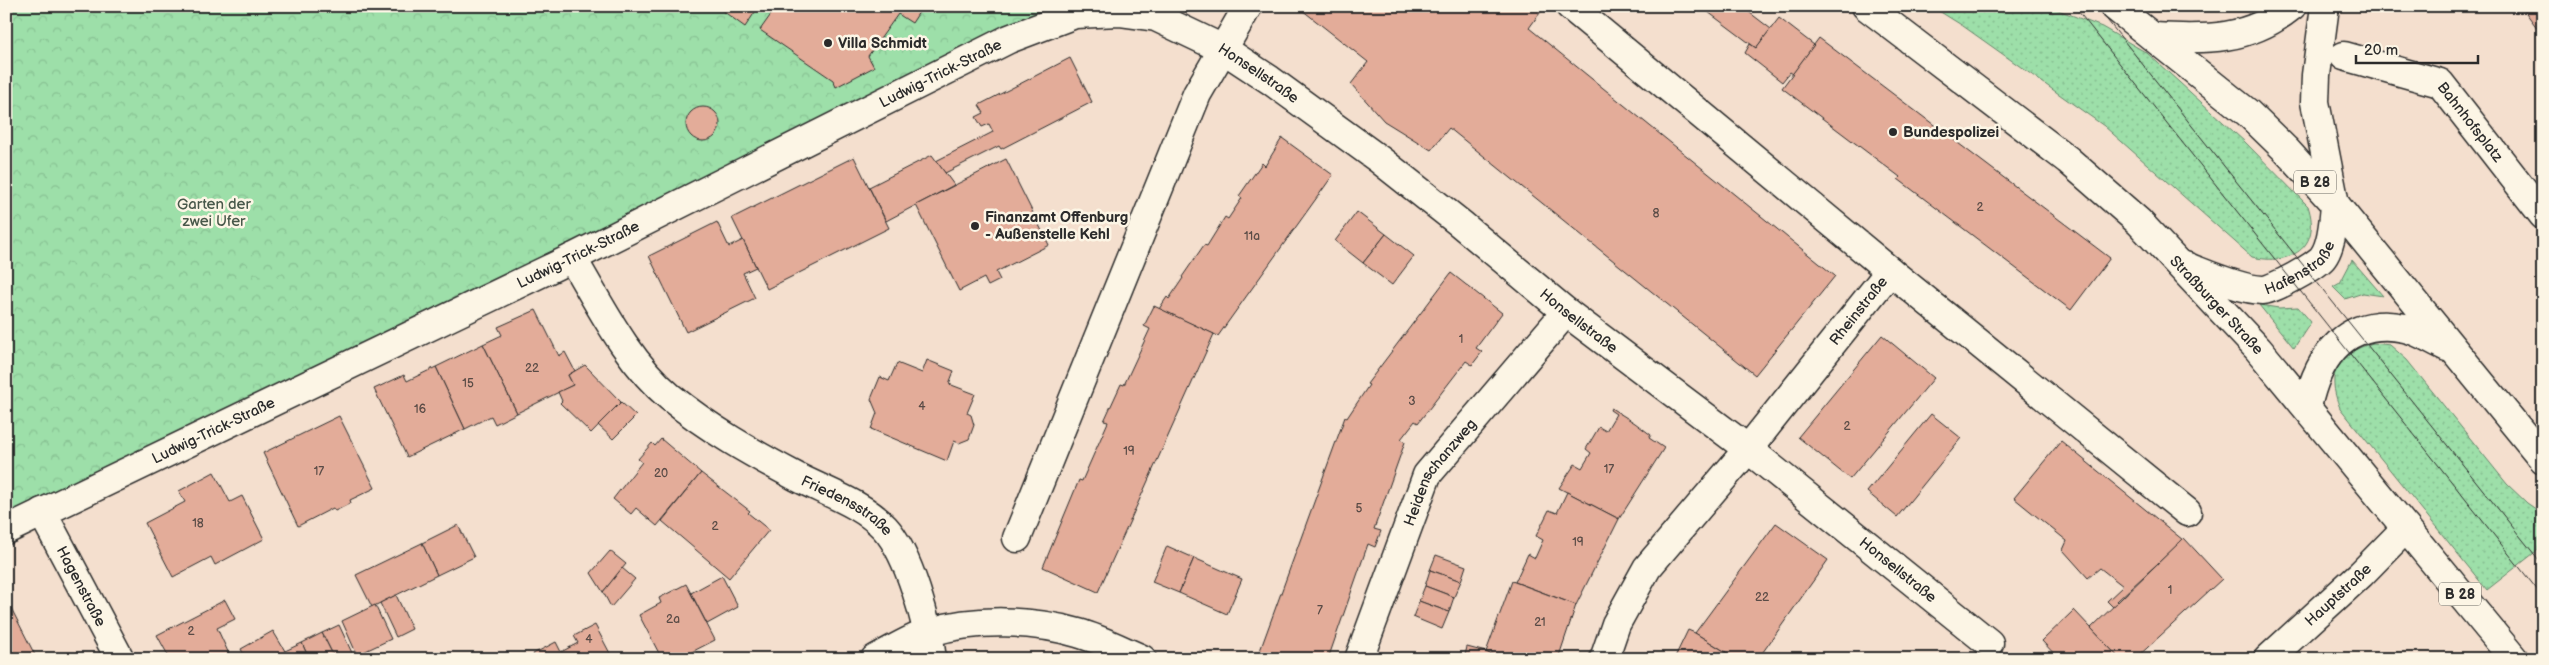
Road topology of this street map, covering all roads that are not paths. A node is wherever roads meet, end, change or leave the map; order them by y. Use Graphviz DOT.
graph roads {
  1 [pos="1248,6"];
  2 [pos="1570,6"];
  3 [pos="1866,6"];
  4 [pos="2114,6"];
  5 [pos="2292,6"];
  6 [pos="2326,6"];
  7 [pos="1156,17"];
  8 [pos="2154,37"];
  9 [pos="1223,49"];
  10 [pos="2344,56"];
  11 [pos="2335,204"];
  12 [pos="2543,215"];
  13 [pos="572,258"];
  14 [pos="2182,265"];
  15 [pos="1890,271"];
  16 [pos="1566,312"];
  17 [pos="2453,350"];
  18 [pos="2307,407"];
  19 [pos="1748,449"];
  20 [pos="2543,459"];
  21 [pos="42,512"];
  22 [pos="2187,512"];
  23 [pos="2406,528"];
  24 [pos="6,530"];
  25 [pos="1017,538"];
  26 [pos="1988,643"];
  27 [pos="930,646"];
  28 [pos="120,659"];
  29 [pos="875,659"];
  30 [pos="1142,659"];
  31 [pos="1359,659"];
  32 [pos="1604,659"];
  33 [pos="2268,659"];
  34 [pos="2514,659"];
  1 -- 9 [label="street"];
  2 -- 15 [label="street"];
  3 -- 14 [label="street, Straßburger Straße / B 28"];
  4 -- 8 [label="street, B 28"];
  5 -- 8 [label="street"];
  6 -- 11 [label="street, Hafenstraße"];
  7 -- 9 [label="street, Honsellstraße"];
  7 -- 13 [label="street, Ludwig-Trick-Straße"];
  8 -- 11 [label="street, B 28"];
  9 -- 16 [label="street, Honsellstraße"];
  9 -- 25 [label="street"];
  10 -- 12 [label="street, Bahnhofsplatz"];
  11 -- 14 [label="street, Hafenstraße"];
  11 -- 17 [label="street, B 28"];
  13 -- 21 [label="street, Ludwig-Trick-Straße"];
  13 -- 27 [label="street, Friedensstraße"];
  14 -- 18 [label="street, Straßburger Straße / B 28"];
  15 -- 19 [label="street, Rheinstraße"];
  15 -- 22 [label="street, Rheinstraße"];
  16 -- 19 [label="street, Honsellstraße"];
  16 -- 31 [label="street, Heidenschanzweg"];
  17 -- 18 [label="street"];
  17 -- 20 [label="street, B 28"];
  18 -- 23 [label="street, Straßburger Straße / B 28"];
  19 -- 26 [label="street, Honsellstraße"];
  19 -- 32 [label="street, Rheinstraße"];
  21 -- 24 [label="street, Ludwig-Trick-Straße"];
  21 -- 28 [label="street, Hagenstraße"];
  23 -- 33 [label="street, Hauptstraße"];
  23 -- 34 [label="street, Straßburger Straße / B 28"];
  27 -- 29 [label="street"];
  27 -- 30 [label="street"];
}
